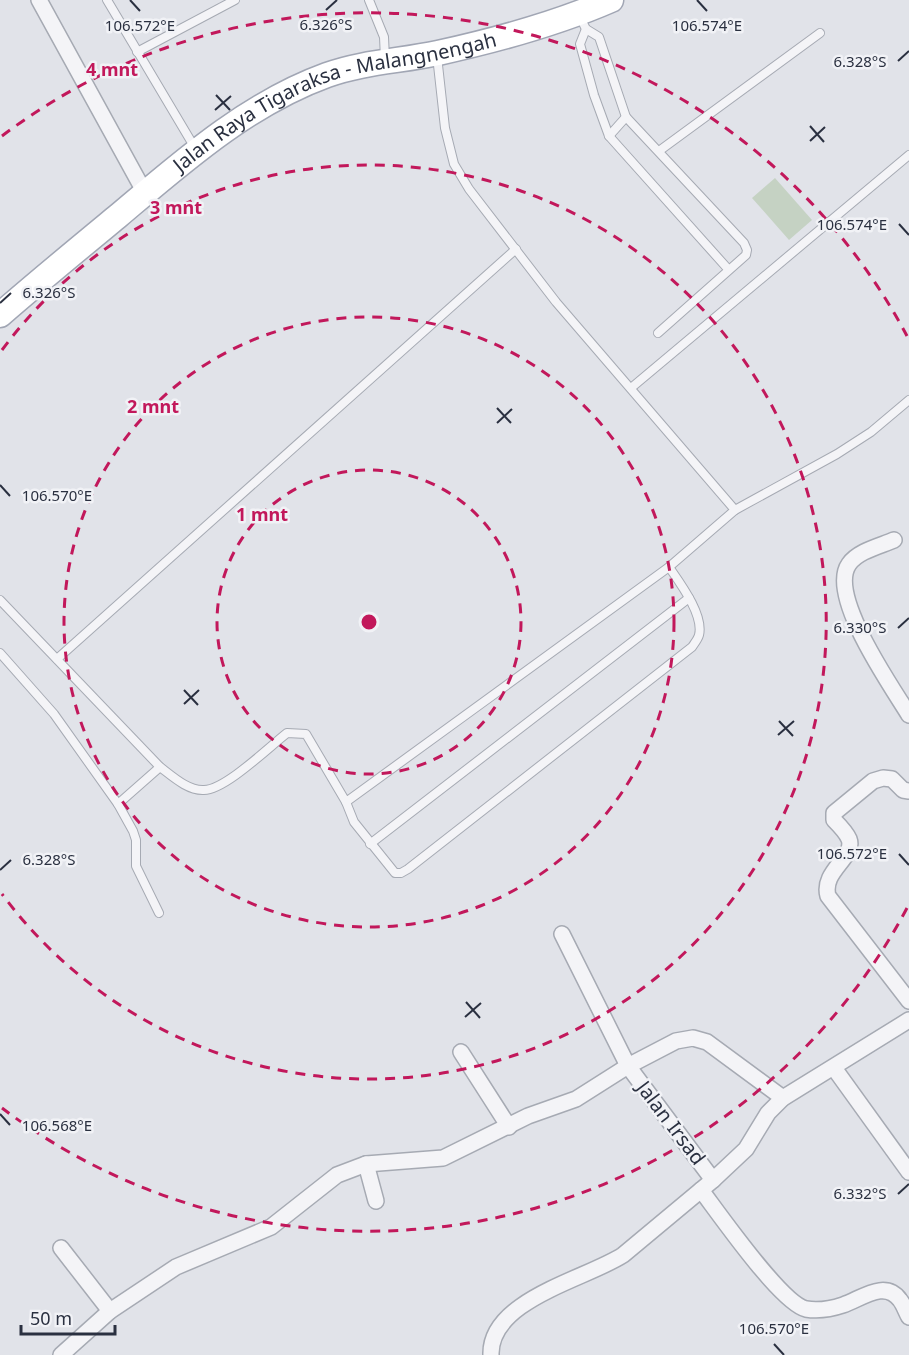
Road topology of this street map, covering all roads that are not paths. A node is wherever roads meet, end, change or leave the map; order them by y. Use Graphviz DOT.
graph roads {
  1 [pos="39,0"];
  2 [pos="106,0"];
  3 [pos="235,0"];
  4 [pos="369,0"];
  5 [pos="608,0"];
  6 [pos="582,21"];
  7 [pos="820,33"];
  8 [pos="137,52"];
  9 [pos="436,53"];
  10 [pos="386,61"];
  11 [pos="626,117"];
  12 [pos="609,135"];
  13 [pos="197,151"];
  14 [pos="659,151"];
  15 [pos="909,155"];
  16 [pos="145,193"];
  17 [pos="516,249"];
  18 [pos="728,269"];
  19 [pos="0,315"];
  20 [pos="658,333"];
  21 [pos="631,388"];
  22 [pos="909,400"];
  23 [pos="735,510"];
  24 [pos="894,540"];
  25 [pos="669,567"];
  26 [pos="689,598"];
  27 [pos="0,600"];
  28 [pos="0,653"];
  29 [pos="57,659"];
  30 [pos="909,715"];
  31 [pos="160,767"];
  32 [pos="909,792"];
  33 [pos="346,802"];
  34 [pos="117,804"];
  35 [pos="370,844"];
  36 [pos="159,913"];
  37 [pos="562,934"];
  38 [pos="909,1001"];
  39 [pos="909,1020"];
  40 [pos="461,1052"];
  41 [pos="628,1066"];
  42 [pos="834,1068"];
  43 [pos="783,1098"];
  44 [pos="509,1126"];
  45 [pos="366,1164"];
  46 [pos="907,1165"];
  47 [pos="713,1180"];
  48 [pos="701,1190"];
  49 [pos="376,1201"];
  50 [pos="61,1248"];
  51 [pos="110,1311"];
  52 [pos="909,1317"];
  53 [pos="61,1355"];
  54 [pos="491,1355"];
  1 -- 16 [label="street"];
  2 -- 8 [label="lane"];
  3 -- 8 [label="lane"];
  4 -- 10 [label="lane"];
  5 -- 6 [label="main road, Jalan Raya Tigaraksa - Malangnengah"];
  6 -- 9 [label="main road, Jalan Raya Tigaraksa - Malangnengah"];
  6 -- 11 [label="lane"];
  6 -- 12 [label="lane"];
  7 -- 14 [label="lane"];
  8 -- 13 [label="lane"];
  9 -- 10 [label="main road, Jalan Raya Tigaraksa - Malangnengah"];
  9 -- 17 [label="lane"];
  10 -- 13 [label="main road, Jalan Raya Tigaraksa - Malangnengah"];
  11 -- 12 [label="lane"];
  11 -- 14 [label="lane"];
  12 -- 18 [label="lane"];
  13 -- 16 [label="main road, Jalan Raya Tigaraksa - Malangnengah"];
  14 -- 18 [label="lane"];
  15 -- 21 [label="lane"];
  16 -- 19 [label="main road, Jalan Raya Tigaraksa - Malangnengah"];
  17 -- 21 [label="lane"];
  17 -- 29 [label="lane"];
  18 -- 20 [label="lane"];
  21 -- 23 [label="lane"];
  22 -- 23 [label="lane"];
  23 -- 25 [label="lane"];
  24 -- 30 [label="street"];
  25 -- 26 [label="lane"];
  25 -- 33 [label="lane"];
  26 -- 35 [label="lane"];
  26 -- 35 [label="lane"];
  27 -- 29 [label="lane"];
  28 -- 34 [label="lane"];
  29 -- 31 [label="lane"];
  31 -- 33 [label="lane"];
  31 -- 34 [label="lane"];
  32 -- 38 [label="street"];
  33 -- 35 [label="lane"];
  34 -- 36 [label="lane"];
  37 -- 41 [label="street, Jalan Irsad"];
  39 -- 42 [label="street"];
  40 -- 44 [label="street"];
  41 -- 43 [label="street"];
  41 -- 44 [label="street"];
  41 -- 47 [label="street, Jalan Irsad"];
  42 -- 43 [label="street"];
  42 -- 46 [label="street"];
  43 -- 47 [label="street"];
  44 -- 45 [label="street"];
  45 -- 49 [label="street"];
  45 -- 51 [label="street"];
  47 -- 48 [label="street"];
  48 -- 52 [label="street"];
  48 -- 54 [label="street"];
  50 -- 51 [label="street"];
  51 -- 53 [label="street"];
}
